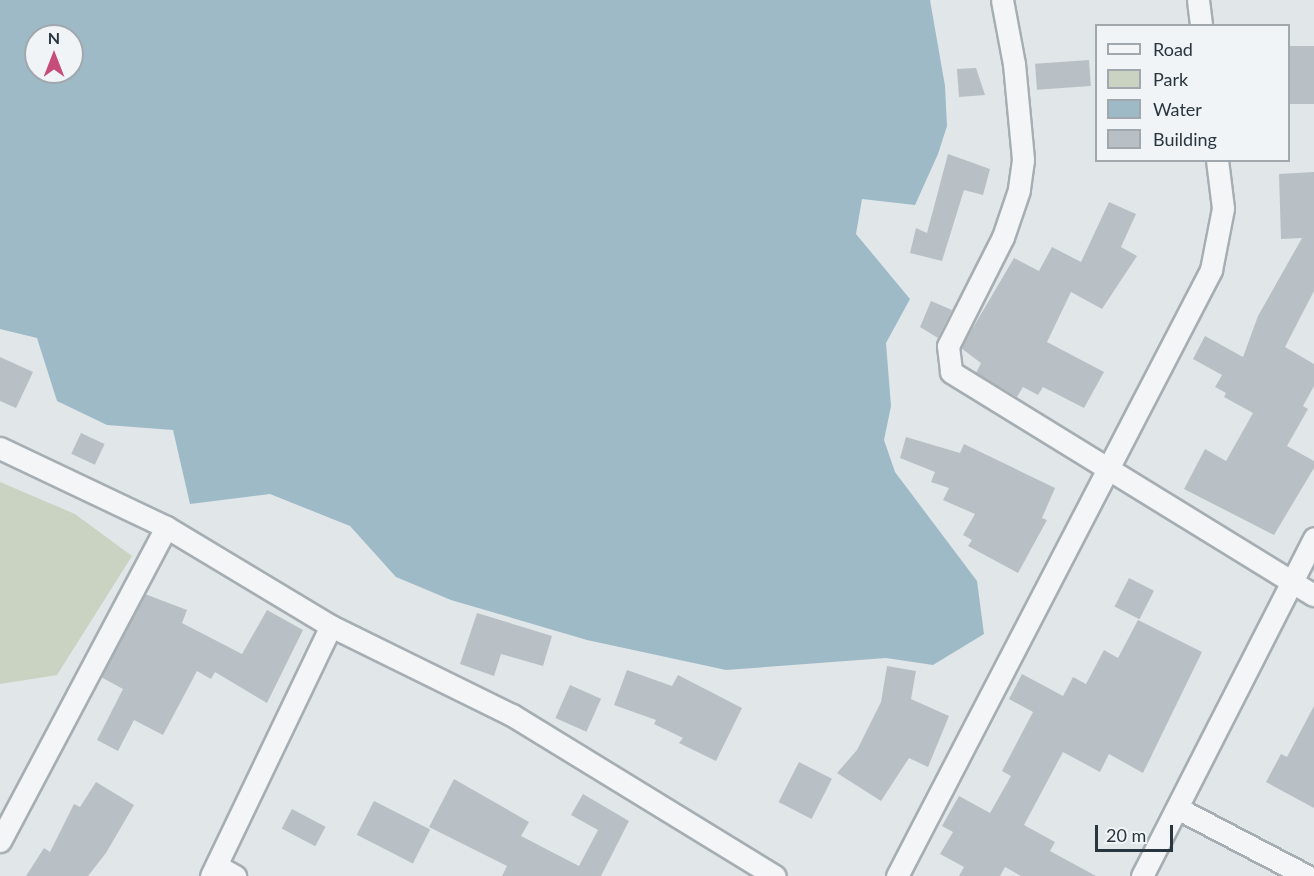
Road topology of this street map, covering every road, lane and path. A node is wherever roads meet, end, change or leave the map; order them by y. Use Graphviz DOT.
graph roads {
  1 [pos="1002,0"];
  2 [pos="1198,0"];
  3 [pos="1201,24"];
  4 [pos="1217,162"];
  5 [pos="0,448"];
  6 [pos="1111,468"];
  7 [pos="166,527"];
  8 [pos="1314,538"];
  9 [pos="1290,582"];
  10 [pos="1314,595"];
  11 [pos="331,626"];
  12 [pos="1177,808"];
  13 [pos="0,841"];
  14 [pos="221,873"];
  15 [pos="775,876"];
  16 [pos="897,876"];
  17 [pos="1142,876"];
  18 [pos="1307,876"];
  1 -- 6 [label="street"];
  2 -- 3 [label="street"];
  4 -- 6 [label="street"];
  5 -- 7 [label="street"];
  6 -- 9 [label="street"];
  6 -- 16 [label="street"];
  7 -- 11 [label="street"];
  7 -- 13 [label="street"];
  8 -- 9 [label="street"];
  9 -- 10 [label="street"];
  9 -- 12 [label="street"];
  11 -- 14 [label="street"];
  11 -- 15 [label="street"];
  12 -- 17 [label="street"];
  12 -- 18 [label="street"];
}
